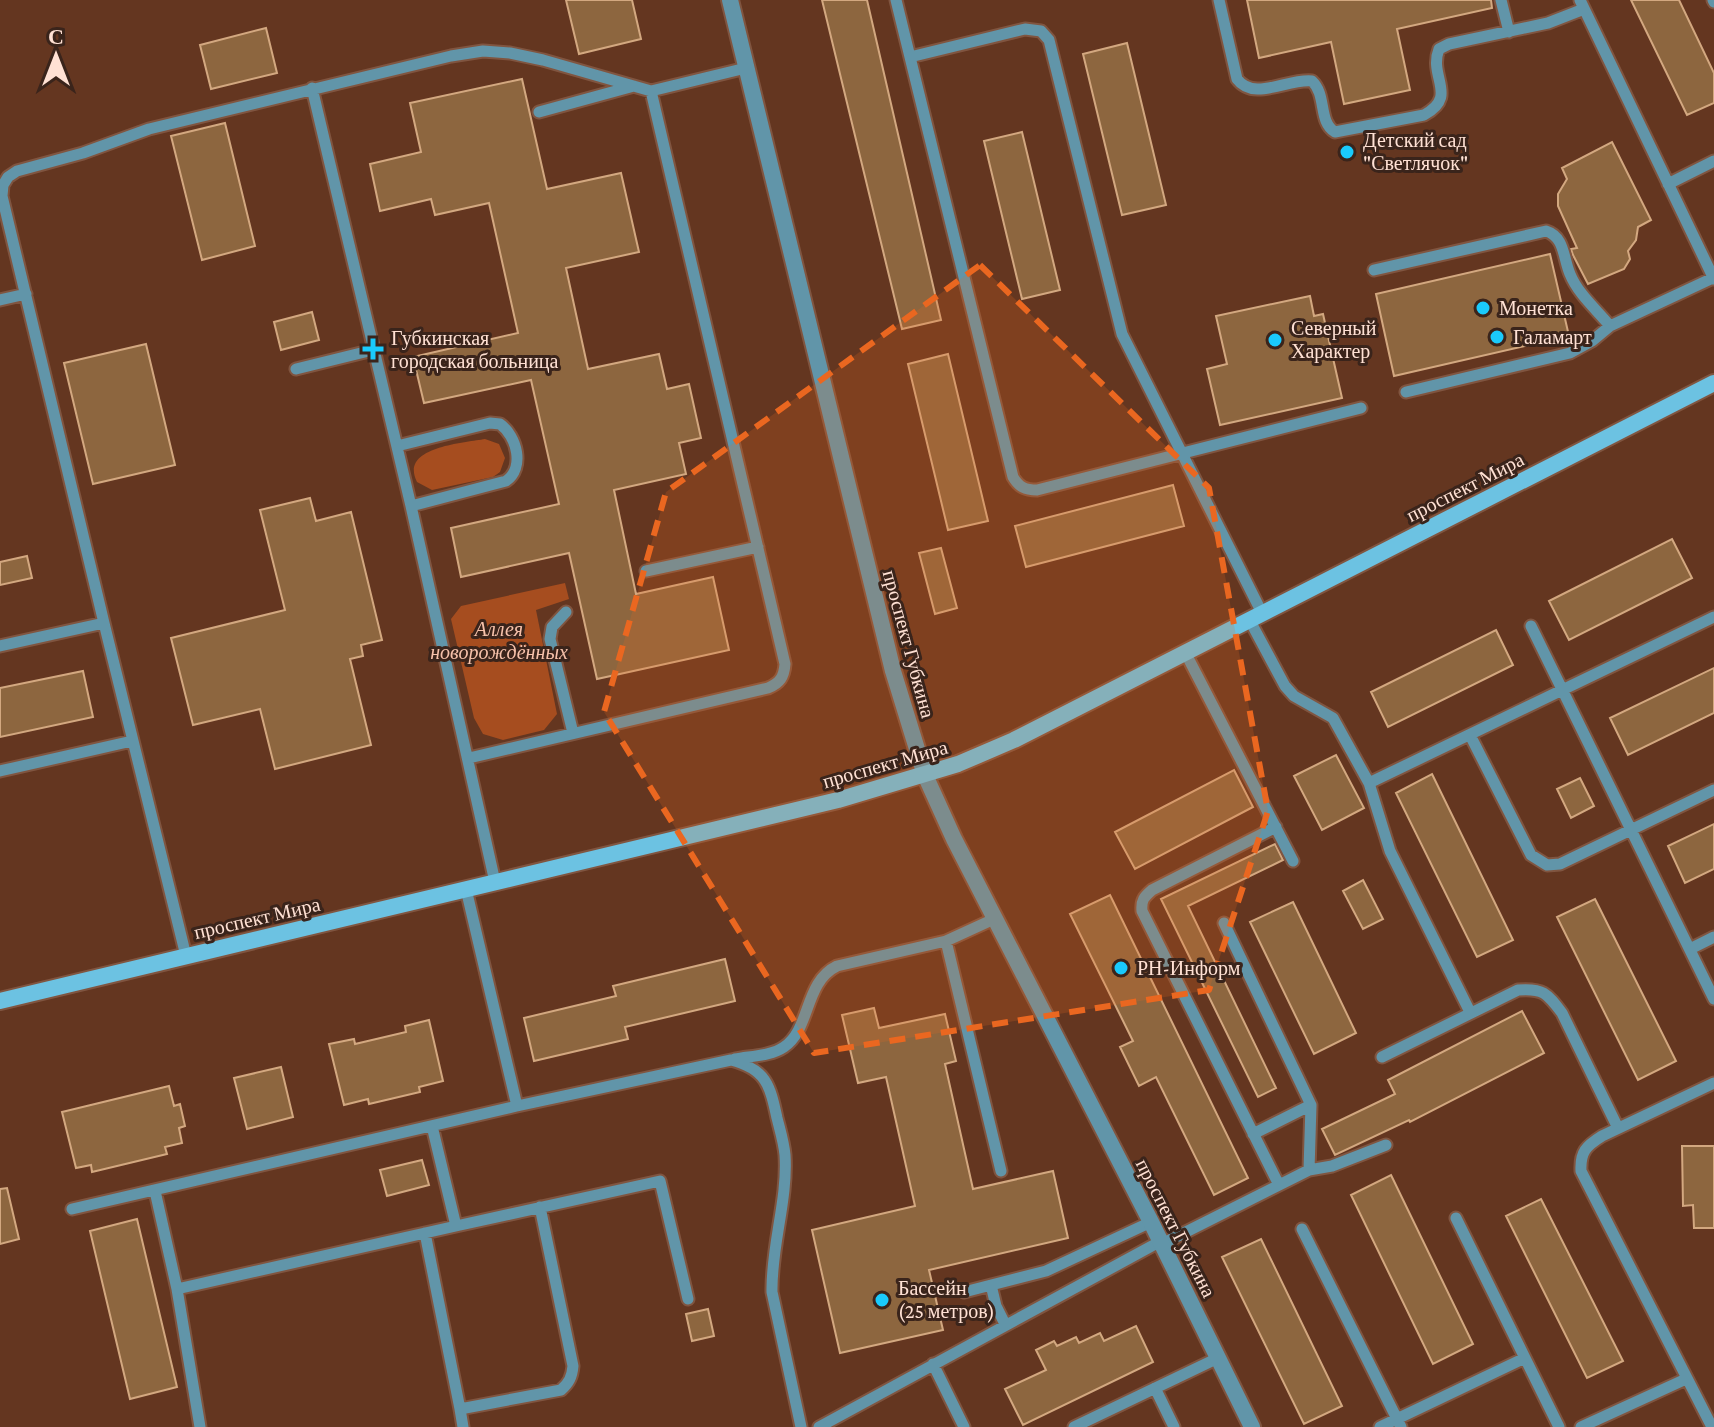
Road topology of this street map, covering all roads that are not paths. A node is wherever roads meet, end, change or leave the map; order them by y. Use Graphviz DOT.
graph roads {
  1 [pos="730,0"];
  2 [pos="896,0"];
  3 [pos="1219,0"];
  4 [pos="1501,0"];
  5 [pos="1582,4"];
  6 [pos="1509,32"];
  7 [pos="910,57"];
  8 [pos="746,68"];
  9 [pos="635,86"];
  10 [pos="312,88"];
  11 [pos="651,91"];
  12 [pos="539,112"];
  13 [pos="1714,161"];
  14 [pos="1668,184"];
  15 [pos="1374,270"];
  16 [pos="1714,279"];
  17 [pos="26,294"];
  18 [pos="0,300"];
  19 [pos="1610,326"];
  20 [pos="373,350"];
  21 [pos="296,369"];
  22 [pos="1714,383"];
  23 [pos="1406,392"];
  24 [pos="1361,408"];
  25 [pos="397,446"];
  26 [pos="1181,453"];
  27 [pos="411,506"];
  28 [pos="758,547"];
  29 [pos="646,571"];
  30 [pos="566,612"];
  31 [pos="1255,616"];
  32 [pos="1714,617"];
  33 [pos="104,623"];
  34 [pos="1531,626"];
  35 [pos="0,646"];
  36 [pos="1185,652"];
  37 [pos="1563,690"];
  38 [pos="573,733"];
  39 [pos="1470,735"];
  40 [pos="132,741"];
  41 [pos="469,758"];
  42 [pos="0,771"];
  43 [pos="925,775"];
  44 [pos="1369,783"];
  45 [pos="1714,790"];
  46 [pos="1276,827"];
  47 [pos="1632,830"];
  48 [pos="1293,861"];
  49 [pos="495,882"];
  50 [pos="466,889"];
  51 [pos="994,919"];
  52 [pos="1224,923"];
  53 [pos="1714,937"];
  54 [pos="946,941"];
  55 [pos="1690,949"];
  56 [pos="186,956"];
  57 [pos="1714,999"];
  58 [pos="0,1001"];
  59 [pos="1470,1012"];
  60 [pos="1382,1057"];
  61 [pos="731,1060"];
  62 [pos="1714,1083"];
  63 [pos="1311,1105"];
  64 [pos="517,1106"];
  65 [pos="432,1126"];
  66 [pos="1618,1128"];
  67 [pos="1253,1134"];
  68 [pos="1386,1145"];
  69 [pos="1309,1170"];
  70 [pos="1001,1171"];
  71 [pos="1279,1185"];
  72 [pos="155,1191"];
  73 [pos="540,1207"];
  74 [pos="72,1209"];
  75 [pos="1456,1218"];
  76 [pos="1151,1222"];
  77 [pos="456,1226"];
  78 [pos="1302,1229"];
  79 [pos="425,1233"];
  80 [pos="1162,1242"];
  81 [pos="991,1285"];
  82 [pos="177,1289"];
  83 [pos="964,1292"];
  84 [pos="688,1299"];
  85 [pos="1005,1324"];
  86 [pos="1218,1358"];
  87 [pos="1525,1358"];
  88 [pos="933,1364"];
  89 [pos="1686,1379"];
  90 [pos="1155,1388"];
  91 [pos="460,1409"];
  92 [pos="1399,1423"];
  93 [pos="1711,1423"];
  94 [pos="200,1427"];
  95 [pos="463,1427"];
  96 [pos="801,1427"];
  97 [pos="819,1427"];
  98 [pos="964,1427"];
  99 [pos="1074,1427"];
  100 [pos="1174,1427"];
  101 [pos="1252,1427"];
  102 [pos="1380,1427"];
  103 [pos="1559,1427"];
  104 [pos="1581,1427"];
  1 -- 8 [label="street, проспект Губкина"];
  2 -- 7 [label="lane"];
  3 -- 6 [label="lane"];
  4 -- 6 [label="lane"];
  5 -- 6 [label="lane"];
  5 -- 14 [label="lane"];
  7 -- 26 [label="lane"];
  7 -- 26 [label="lane"];
  8 -- 11 [label="lane"];
  8 -- 43 [label="street, проспект Губкина"];
  9 -- 10 [label="lane"];
  9 -- 11 [label="lane"];
  9 -- 12 [label="lane"];
  10 -- 17 [label="lane"];
  10 -- 20 [label="lane"];
  11 -- 28 [label="lane"];
  13 -- 14 [label="lane"];
  14 -- 16 [label="lane"];
  15 -- 19 [label="lane"];
  16 -- 19 [label="lane"];
  17 -- 18 [label="lane"];
  17 -- 33 [label="lane"];
  19 -- 23 [label="lane"];
  20 -- 21 [label="lane"];
  20 -- 25 [label="lane"];
  22 -- 31 [label="main road, проспект Мира"];
  24 -- 26 [label="lane"];
  25 -- 27 [label="lane"];
  25 -- 27 [label="lane"];
  26 -- 31 [label="lane"];
  27 -- 41 [label="lane"];
  28 -- 29 [label="lane"];
  28 -- 38 [label="lane"];
  30 -- 38 [label="lane"];
  31 -- 36 [label="main road, проспект Мира"];
  31 -- 44 [label="lane"];
  32 -- 37 [label="lane"];
  33 -- 35 [label="lane"];
  33 -- 40 [label="lane"];
  34 -- 37 [label="lane"];
  36 -- 43 [label="main road, проспект Мира"];
  36 -- 46 [label="lane"];
  37 -- 39 [label="lane"];
  37 -- 47 [label="lane"];
  38 -- 41 [label="lane"];
  39 -- 44 [label="lane"];
  39 -- 47 [label="lane"];
  40 -- 42 [label="lane"];
  40 -- 56 [label="lane"];
  41 -- 49 [label="lane"];
  43 -- 49 [label="main road, проспект Мира"];
  43 -- 51 [label="street, проспект Губкина"];
  44 -- 59 [label="lane"];
  45 -- 47 [label="lane"];
  46 -- 48 [label="lane"];
  46 -- 67 [label="lane"];
  47 -- 55 [label="lane"];
  49 -- 50 [label="main road, проспект Мира"];
  50 -- 56 [label="main road, проспект Мира"];
  50 -- 64 [label="lane"];
  51 -- 54 [label="lane"];
  51 -- 76 [label="street, проспект Губкина"];
  52 -- 63 [label="lane"];
  53 -- 55 [label="lane"];
  54 -- 61 [label="lane"];
  54 -- 70 [label="lane"];
  55 -- 57 [label="lane"];
  56 -- 58 [label="main road, проспект Мира"];
  59 -- 60 [label="lane"];
  59 -- 66 [label="lane"];
  61 -- 64 [label="lane"];
  61 -- 96 [label="lane"];
  62 -- 66 [label="lane"];
  63 -- 67 [label="lane"];
  63 -- 69 [label="lane"];
  64 -- 65 [label="lane"];
  65 -- 72 [label="lane"];
  65 -- 77 [label="lane"];
  66 -- 89 [label="lane"];
  67 -- 71 [label="lane"];
  68 -- 69 [label="lane"];
  69 -- 71 [label="lane"];
  71 -- 80 [label="lane"];
  72 -- 74 [label="lane"];
  72 -- 82 [label="lane"];
  73 -- 77 [label="lane"];
  73 -- 84 [label="lane"];
  73 -- 91 [label="lane"];
  75 -- 87 [label="lane"];
  76 -- 80 [label="street, проспект Губкина"];
  76 -- 81 [label="lane"];
  77 -- 79 [label="lane"];
  78 -- 92 [label="lane"];
  79 -- 82 [label="lane"];
  79 -- 91 [label="lane"];
  80 -- 85 [label="lane"];
  80 -- 86 [label="street, проспект Губкина"];
  81 -- 83 [label="lane"];
  81 -- 85 [label="lane"];
  82 -- 94 [label="lane"];
  85 -- 88 [label="lane"];
  86 -- 90 [label="lane"];
  86 -- 101 [label="street, проспект Губкина"];
  87 -- 92 [label="lane"];
  87 -- 103 [label="lane"];
  88 -- 97 [label="lane"];
  88 -- 98 [label="lane"];
  89 -- 93 [label="lane"];
  89 -- 104 [label="lane"];
  90 -- 99 [label="lane"];
  90 -- 100 [label="lane"];
  91 -- 95 [label="lane"];
  92 -- 102 [label="lane"];
}
